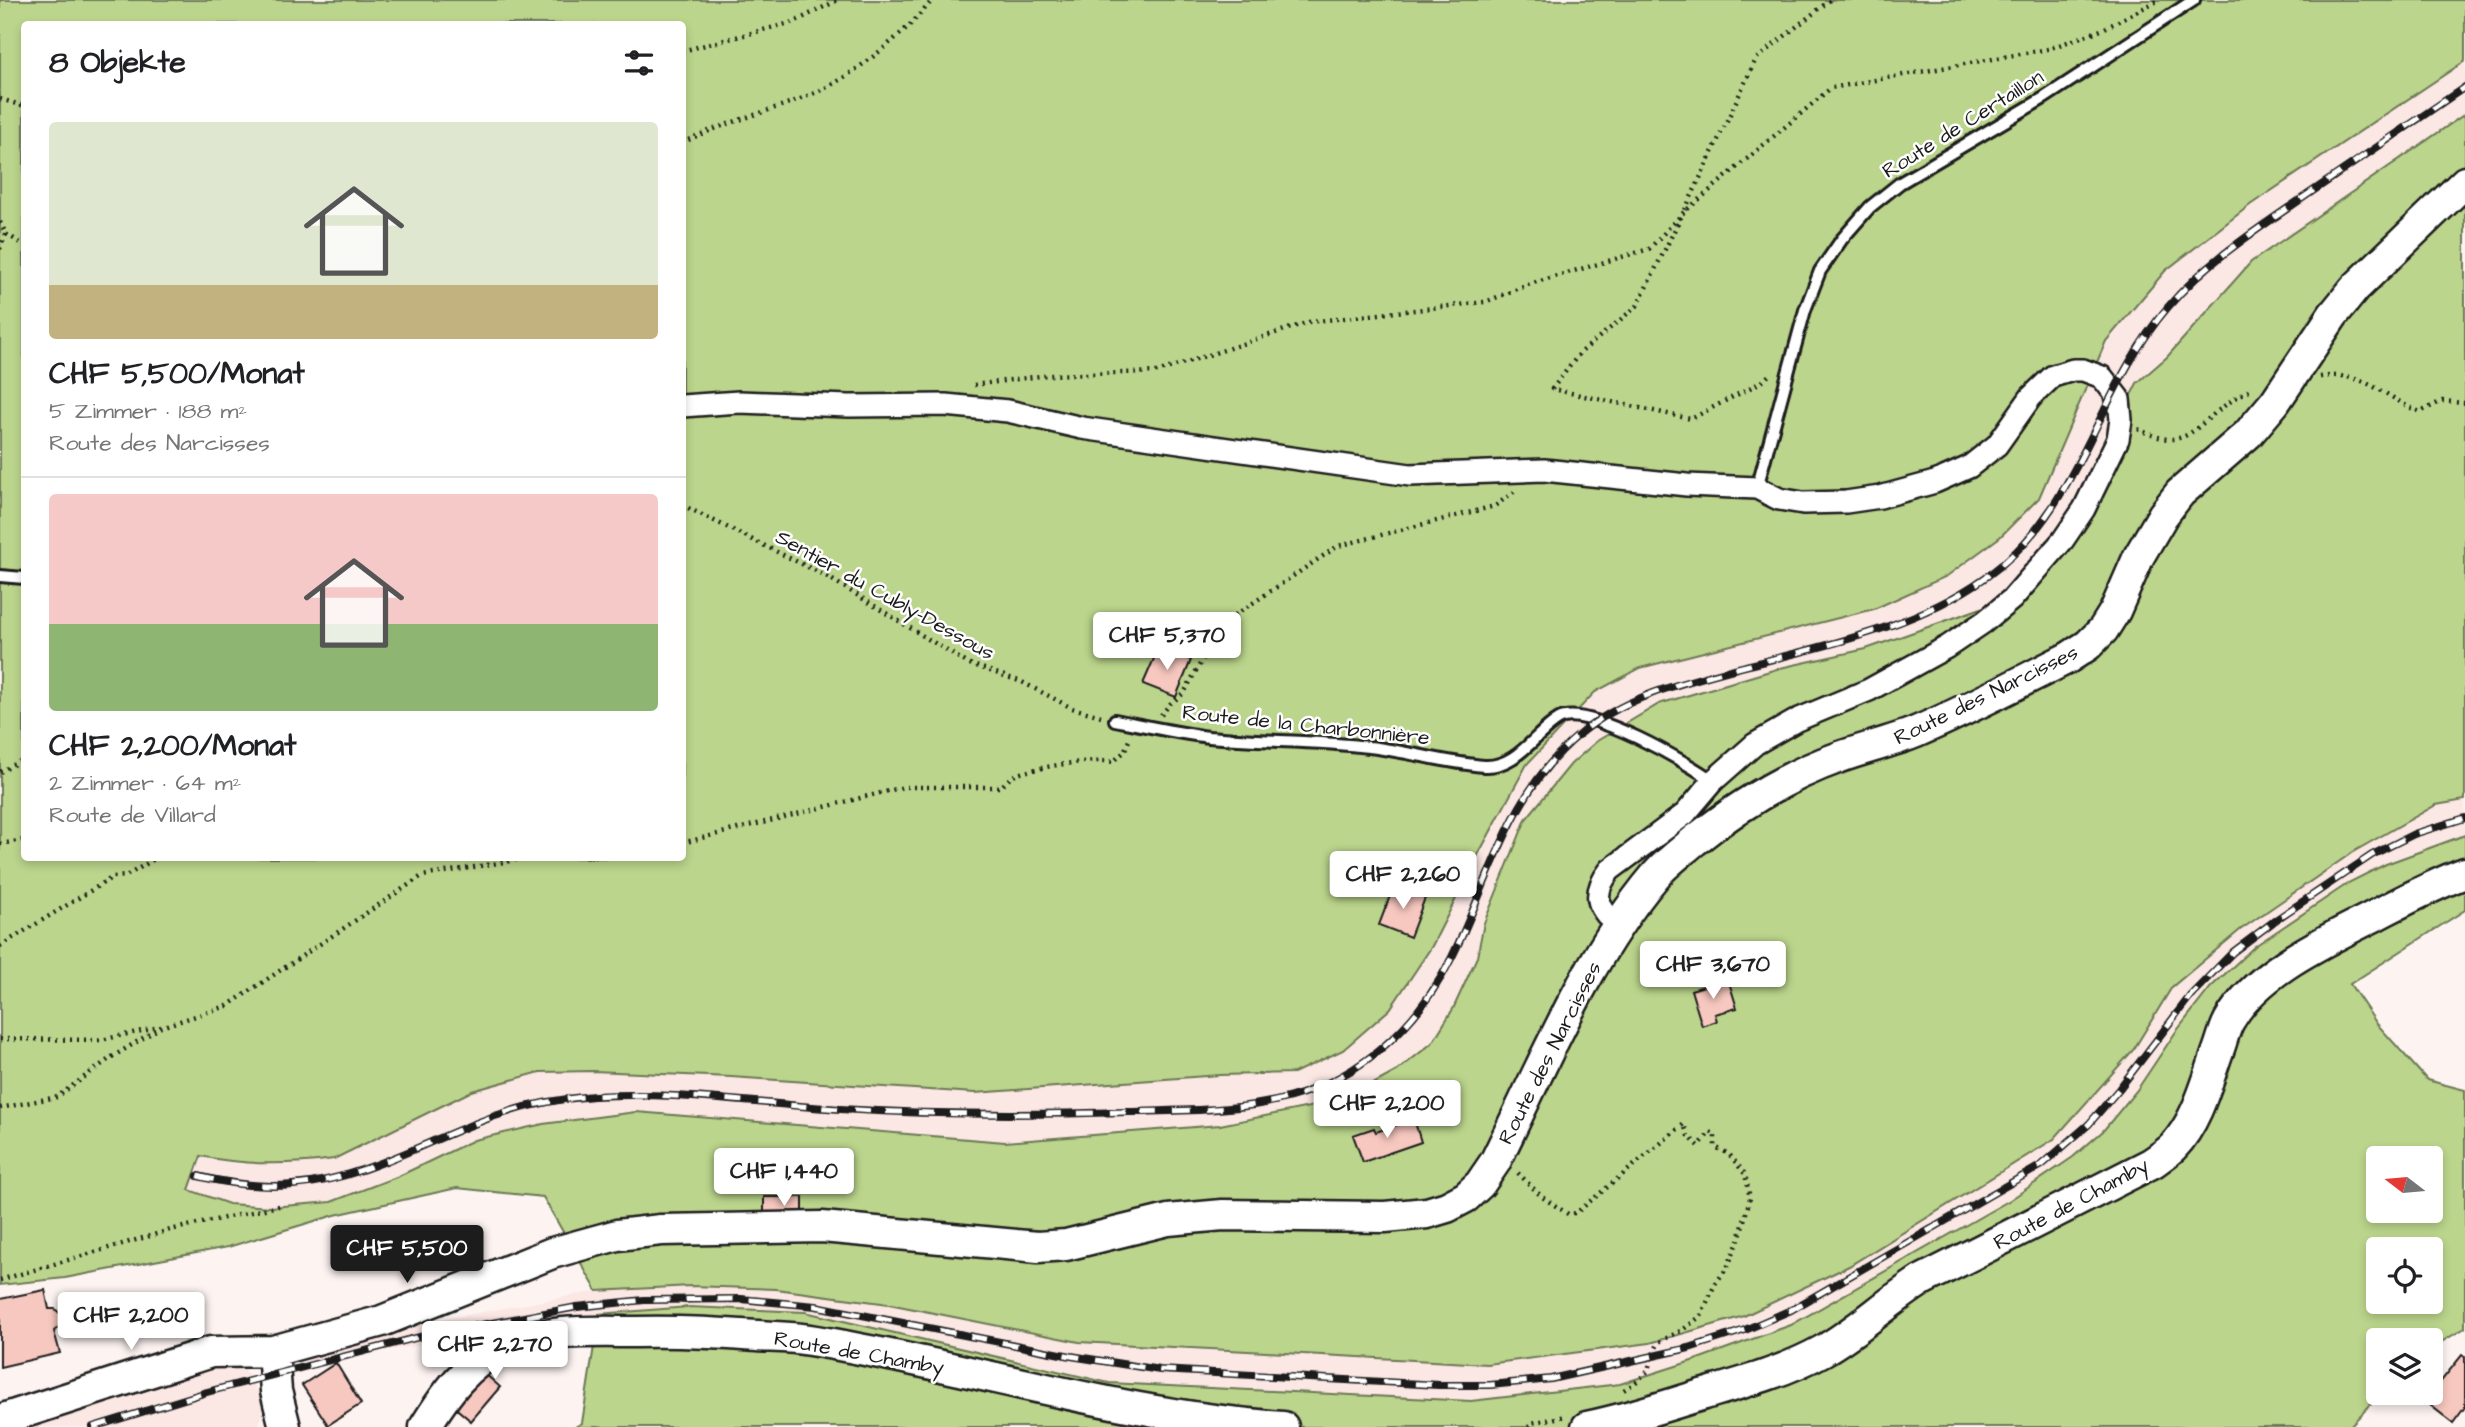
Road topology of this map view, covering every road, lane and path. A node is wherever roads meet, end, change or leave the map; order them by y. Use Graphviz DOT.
graph roads {
  1 [pos="838,0"];
  2 [pos="932,0"];
  3 [pos="1830,0"];
  4 [pos="2194,0"];
  5 [pos="2165,2"];
  6 [pos="686,50"];
  7 [pos="0,99"];
  8 [pos="21,105"];
  9 [pos="686,141"];
  10 [pos="2465,182"];
  11 [pos="1683,213"];
  12 [pos="0,222"];
  13 [pos="6,234"];
  14 [pos="21,243"];
  15 [pos="0,249"];
  16 [pos="1793,352"];
  17 [pos="2315,378"];
  18 [pos="2282,391"];
  19 [pos="2465,403"];
  20 [pos="945,404"];
  21 [pos="686,407"];
  22 [pos="2121,420"];
  23 [pos="1544,470"];
  24 [pos="1757,488"];
  25 [pos="686,507"];
  26 [pos="0,576"];
  27 [pos="21,578"];
  28 [pos="1115,720"];
  29 [pos="1136,724"];
  30 [pos="1152,727"];
  31 [pos="21,761"];
  32 [pos="0,772"];
  33 [pos="1713,781"];
  34 [pos="21,840"];
  35 [pos="686,842"];
  36 [pos="0,844"];
  37 [pos="151,861"];
  38 [pos="510,861"];
  39 [pos="2465,873"];
  40 [pos="1618,925"];
  41 [pos="0,946"];
  42 [pos="161,1027"];
  43 [pos="0,1039"];
  44 [pos="0,1108"];
  45 [pos="1514,1168"];
  46 [pos="284,1205"];
  47 [pos="0,1280"];
  48 [pos="273,1351"];
  49 [pos="1614,1395"];
  50 [pos="0,1420"];
  51 [pos="1584,1424"];
  52 [pos="285,1427"];
  53 [pos="425,1427"];
  54 [pos="1283,1427"];
  55 [pos="1529,1427"];
  1 -- 6 [label="path"];
  2 -- 9 [label="path"];
  3 -- 11 [label="path"];
  4 -- 16 [label="lane, Route de Certaillon"];
  5 -- 11 [label="path"];
  7 -- 8 [label="path"];
  10 -- 18 [label="street, Route des Narcisses"];
  11 -- 16 [label="path"];
  11 -- 20 [label="path"];
  12 -- 13 [label="path"];
  13 -- 14 [label="path"];
  13 -- 15 [label="path"];
  16 -- 24 [label="lane, Route de Certaillon"];
  17 -- 19 [label="path"];
  18 -- 22 [label="path"];
  18 -- 40 [label="street, Route des Narcisses"];
  20 -- 21 [label="street"];
  20 -- 23 [label="street"];
  22 -- 24 [label="street"];
  22 -- 33 [label="street"];
  23 -- 24 [label="street"];
  23 -- 30 [label="path"];
  25 -- 28 [label="path, Sentier du Cubly-Dessous"];
  26 -- 27 [label="lane"];
  28 -- 29 [label="lane, Route de la Charbonnière"];
  29 -- 30 [label="lane, Route de la Charbonnière"];
  29 -- 35 [label="path"];
  30 -- 33 [label="lane, Route de la Charbonnière"];
  31 -- 32 [label="path"];
  33 -- 40 [label="street"];
  34 -- 36 [label="path"];
  37 -- 41 [label="path"];
  38 -- 42 [label="path"];
  39 -- 51 [label="street, Route de Chamby"];
  40 -- 48 [label="street, Route des Narcisses"];
  42 -- 43 [label="path"];
  42 -- 44 [label="path"];
  45 -- 49 [label="path"];
  46 -- 47 [label="path"];
  48 -- 50 [label="street, Route des Narcisses"];
  48 -- 52 [label="street"];
  51 -- 55 [label="path"];
  53 -- 54 [label="street, Route de Chamby"];
}
